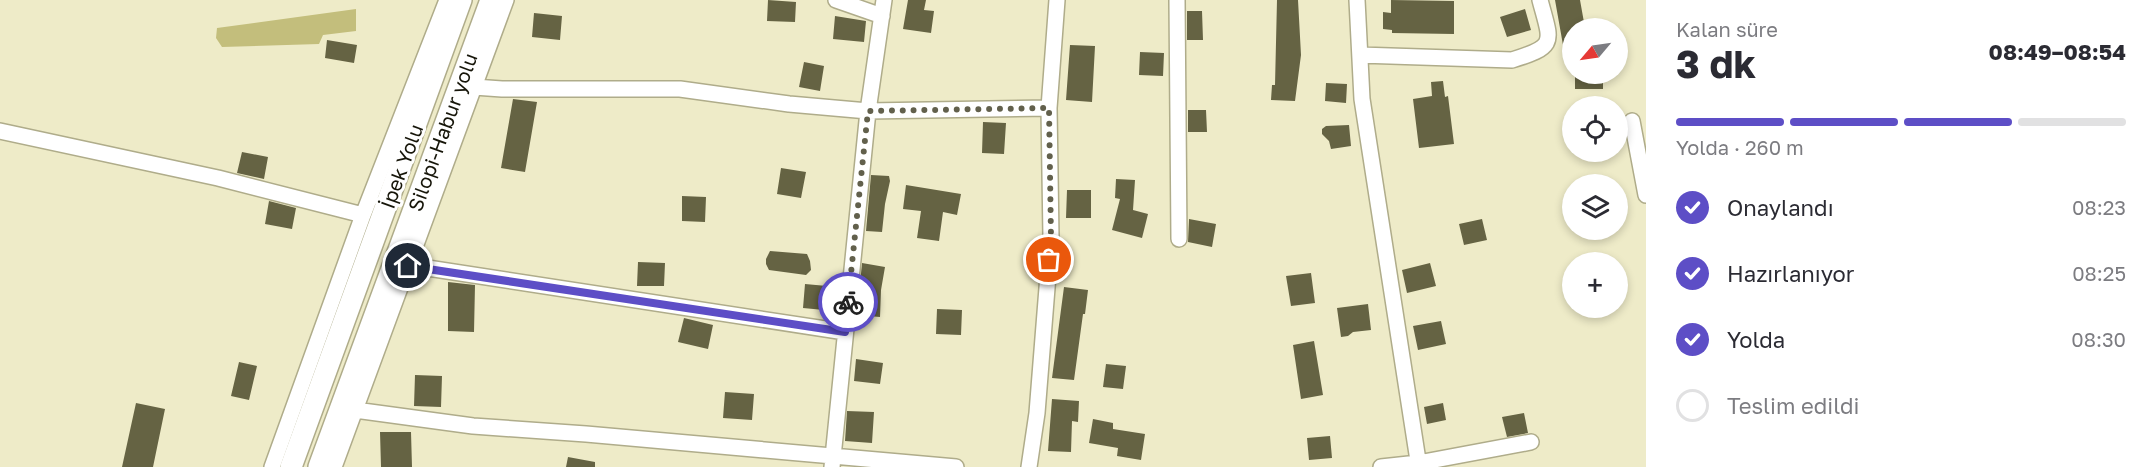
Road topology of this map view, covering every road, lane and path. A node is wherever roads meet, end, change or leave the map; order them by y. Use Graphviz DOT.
graph roads {
  1 [pos="447,0"];
  2 [pos="461,0"];
  3 [pos="491,0"];
  4 [pos="506,0"];
  5 [pos="836,0"];
  6 [pos="884,0"];
  7 [pos="1057,0"];
  8 [pos="1177,0"];
  9 [pos="1357,0"];
  10 [pos="1540,0"];
  11 [pos="882,16"];
  12 [pos="1360,55"];
  13 [pos="474,87"];
  14 [pos="1049,108"];
  15 [pos="868,111"];
  16 [pos="1632,121"];
  17 [pos="0,131"];
  18 [pos="1646,195"];
  19 [pos="363,215"];
  20 [pos="1179,239"];
  21 [pos="408,266"];
  22 [pos="845,332"];
  23 [pos="355,410"];
  24 [pos="1531,442"];
  25 [pos="832,462"];
  26 [pos="1419,465"];
  27 [pos="272,467"];
  28 [pos="291,467"];
  29 [pos="319,467"];
  30 [pos="334,467"];
  31 [pos="956,467"];
  32 [pos="1029,467"];
  33 [pos="1381,467"];
  1 -- 19 [label="street"];
  2 -- 28 [label="highway, İpek Yolu"];
  3 -- 29 [label="highway, Silopi-Habur yolu"];
  4 -- 13 [label="street"];
  5 -- 11 [label="street"];
  6 -- 11 [label="street"];
  7 -- 14 [label="street"];
  8 -- 20 [label="street"];
  9 -- 12 [label="street"];
  10 -- 12 [label="street"];
  11 -- 15 [label="street"];
  12 -- 26 [label="street"];
  13 -- 15 [label="street"];
  13 -- 21 [label="street"];
  14 -- 15 [label="street"];
  14 -- 32 [label="street"];
  15 -- 22 [label="street"];
  16 -- 18 [label="street"];
  17 -- 19 [label="street"];
  19 -- 27 [label="street"];
  21 -- 22 [label="street"];
  21 -- 23 [label="street"];
  22 -- 25 [label="street"];
  23 -- 25 [label="street"];
  23 -- 30 [label="street"];
  24 -- 26 [label="street"];
  25 -- 31 [label="street"];
  26 -- 33 [label="street"];
}
